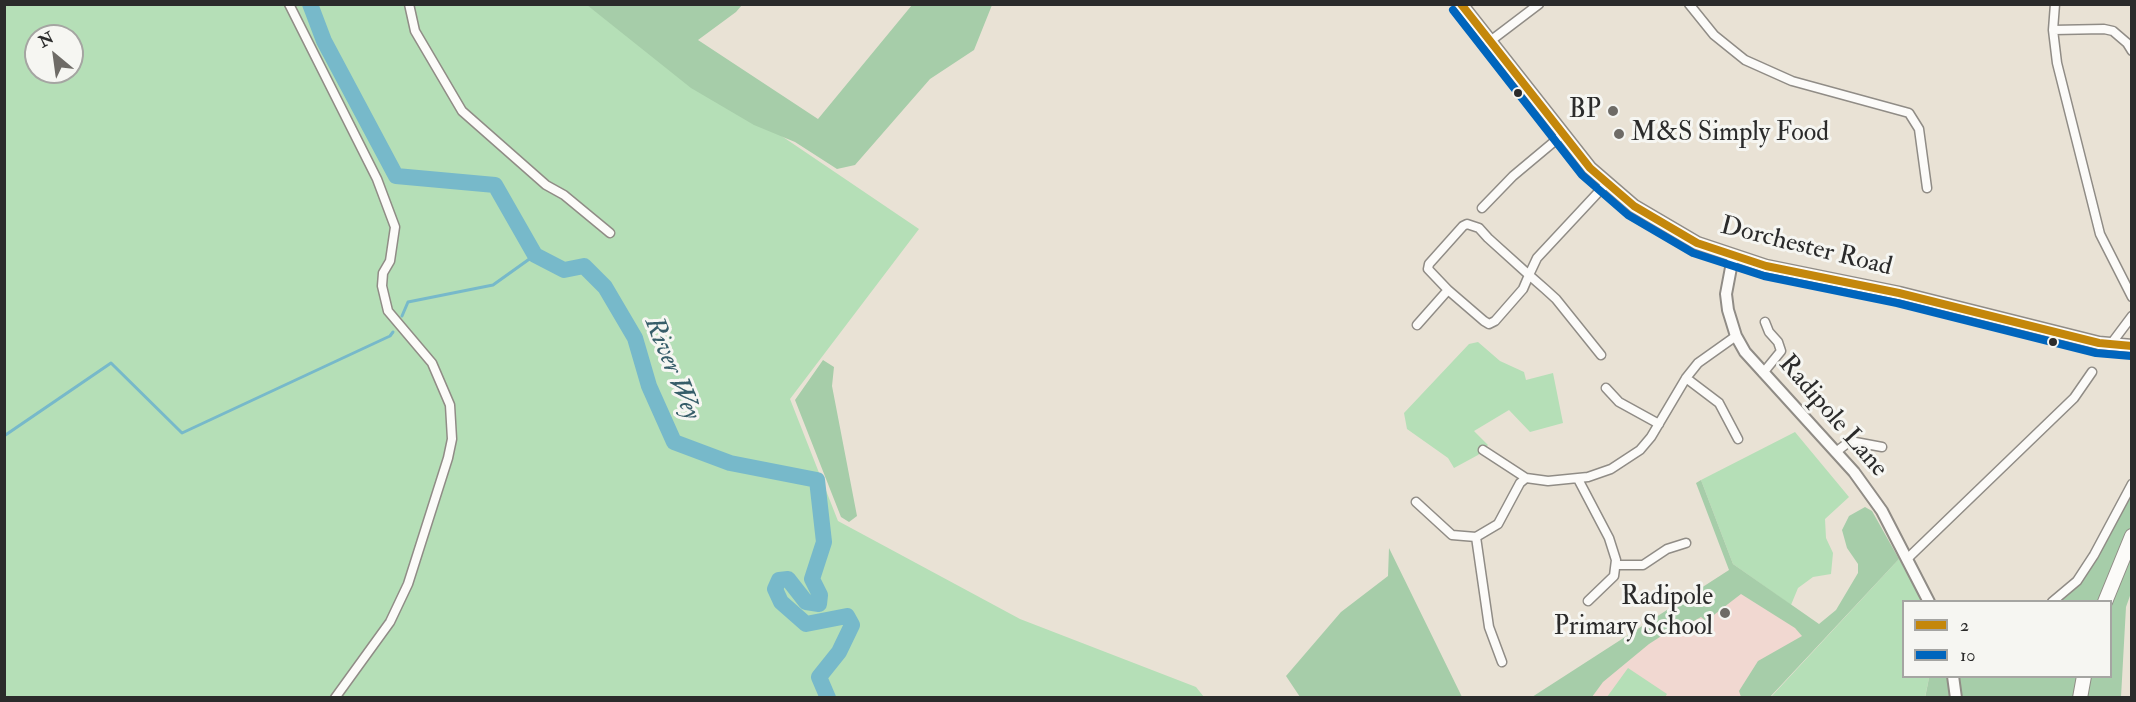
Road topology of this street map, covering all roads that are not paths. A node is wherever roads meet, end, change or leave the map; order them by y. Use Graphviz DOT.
graph roads {
  1 [pos="289,4"];
  2 [pos="409,4"];
  3 [pos="1461,4"];
  4 [pos="1539,4"];
  5 [pos="1689,4"];
  6 [pos="2055,4"];
  7 [pos="2053,30"];
  8 [pos="1489,42"];
  9 [pos="2132,51"];
  10 [pos="1562,135"];
  11 [pos="1606,184"];
  12 [pos="1926,188"];
  13 [pos="1482,208"];
  14 [pos="610,233"];
  15 [pos="1733,257"];
  16 [pos="1529,275"];
  17 [pos="1448,290"];
  18 [pos="2132,297"];
  19 [pos="2132,316"];
  20 [pos="1765,322"];
  21 [pos="1417,325"];
  22 [pos="1736,336"];
  23 [pos="2111,344"];
  24 [pos="2132,346"];
  25 [pos="1601,355"];
  26 [pos="2092,372"];
  27 [pos="1763,373"];
  28 [pos="1686,378"];
  29 [pos="1606,388"];
  30 [pos="1659,424"];
  31 [pos="1738,439"];
  32 [pos="1882,447"];
  33 [pos="1483,450"];
  34 [pos="1836,452"];
  35 [pos="1526,478"];
  36 [pos="1578,479"];
  37 [pos="2132,484"];
  38 [pos="1416,502"];
  39 [pos="1476,537"];
  40 [pos="2132,537"];
  41 [pos="1686,543"];
  42 [pos="1908,558"];
  43 [pos="1616,565"];
  44 [pos="1928,600"];
  45 [pos="2054,600"];
  46 [pos="2106,600"];
  47 [pos="1588,601"];
  48 [pos="1502,662"];
  49 [pos="1953,678"];
  50 [pos="2084,678"];
  51 [pos="335,698"];
  52 [pos="1956,698"];
  53 [pos="2080,698"];
  1 -- 51 [label="street"];
  2 -- 14 [label="street"];
  3 -- 8 [label="main road, Dorchester Road"];
  4 -- 8 [label="street"];
  5 -- 12 [label="street"];
  6 -- 7 [label="street"];
  7 -- 9 [label="street"];
  7 -- 18 [label="street"];
  8 -- 10 [label="main road, Dorchester Road"];
  10 -- 11 [label="main road, Dorchester Road"];
  10 -- 13 [label="street"];
  11 -- 15 [label="main road, Dorchester Road"];
  11 -- 16 [label="street"];
  15 -- 22 [label="street, Radipole Lane"];
  15 -- 23 [label="main road, Dorchester Road"];
  16 -- 17 [label="street"];
  16 -- 17 [label="street"];
  16 -- 25 [label="street"];
  17 -- 21 [label="street"];
  19 -- 23 [label="street"];
  20 -- 27 [label="street"];
  22 -- 27 [label="street, Radipole Lane"];
  22 -- 28 [label="street"];
  23 -- 24 [label="main road, Dorchester Road"];
  26 -- 42 [label="street"];
  27 -- 34 [label="street, Radipole Lane"];
  28 -- 30 [label="street"];
  28 -- 31 [label="street"];
  29 -- 30 [label="street"];
  30 -- 36 [label="street"];
  32 -- 34 [label="street"];
  33 -- 35 [label="street"];
  34 -- 42 [label="street, Radipole Lane"];
  35 -- 36 [label="street"];
  35 -- 39 [label="street"];
  36 -- 43 [label="street"];
  37 -- 45 [label="street"];
  38 -- 39 [label="street"];
  39 -- 48 [label="street"];
  40 -- 46 [label="highway"];
  41 -- 43 [label="street"];
  42 -- 44 [label="street, Radipole Lane"];
  43 -- 47 [label="street"];
  49 -- 52 [label="street"];
  50 -- 53 [label="highway"];
}
